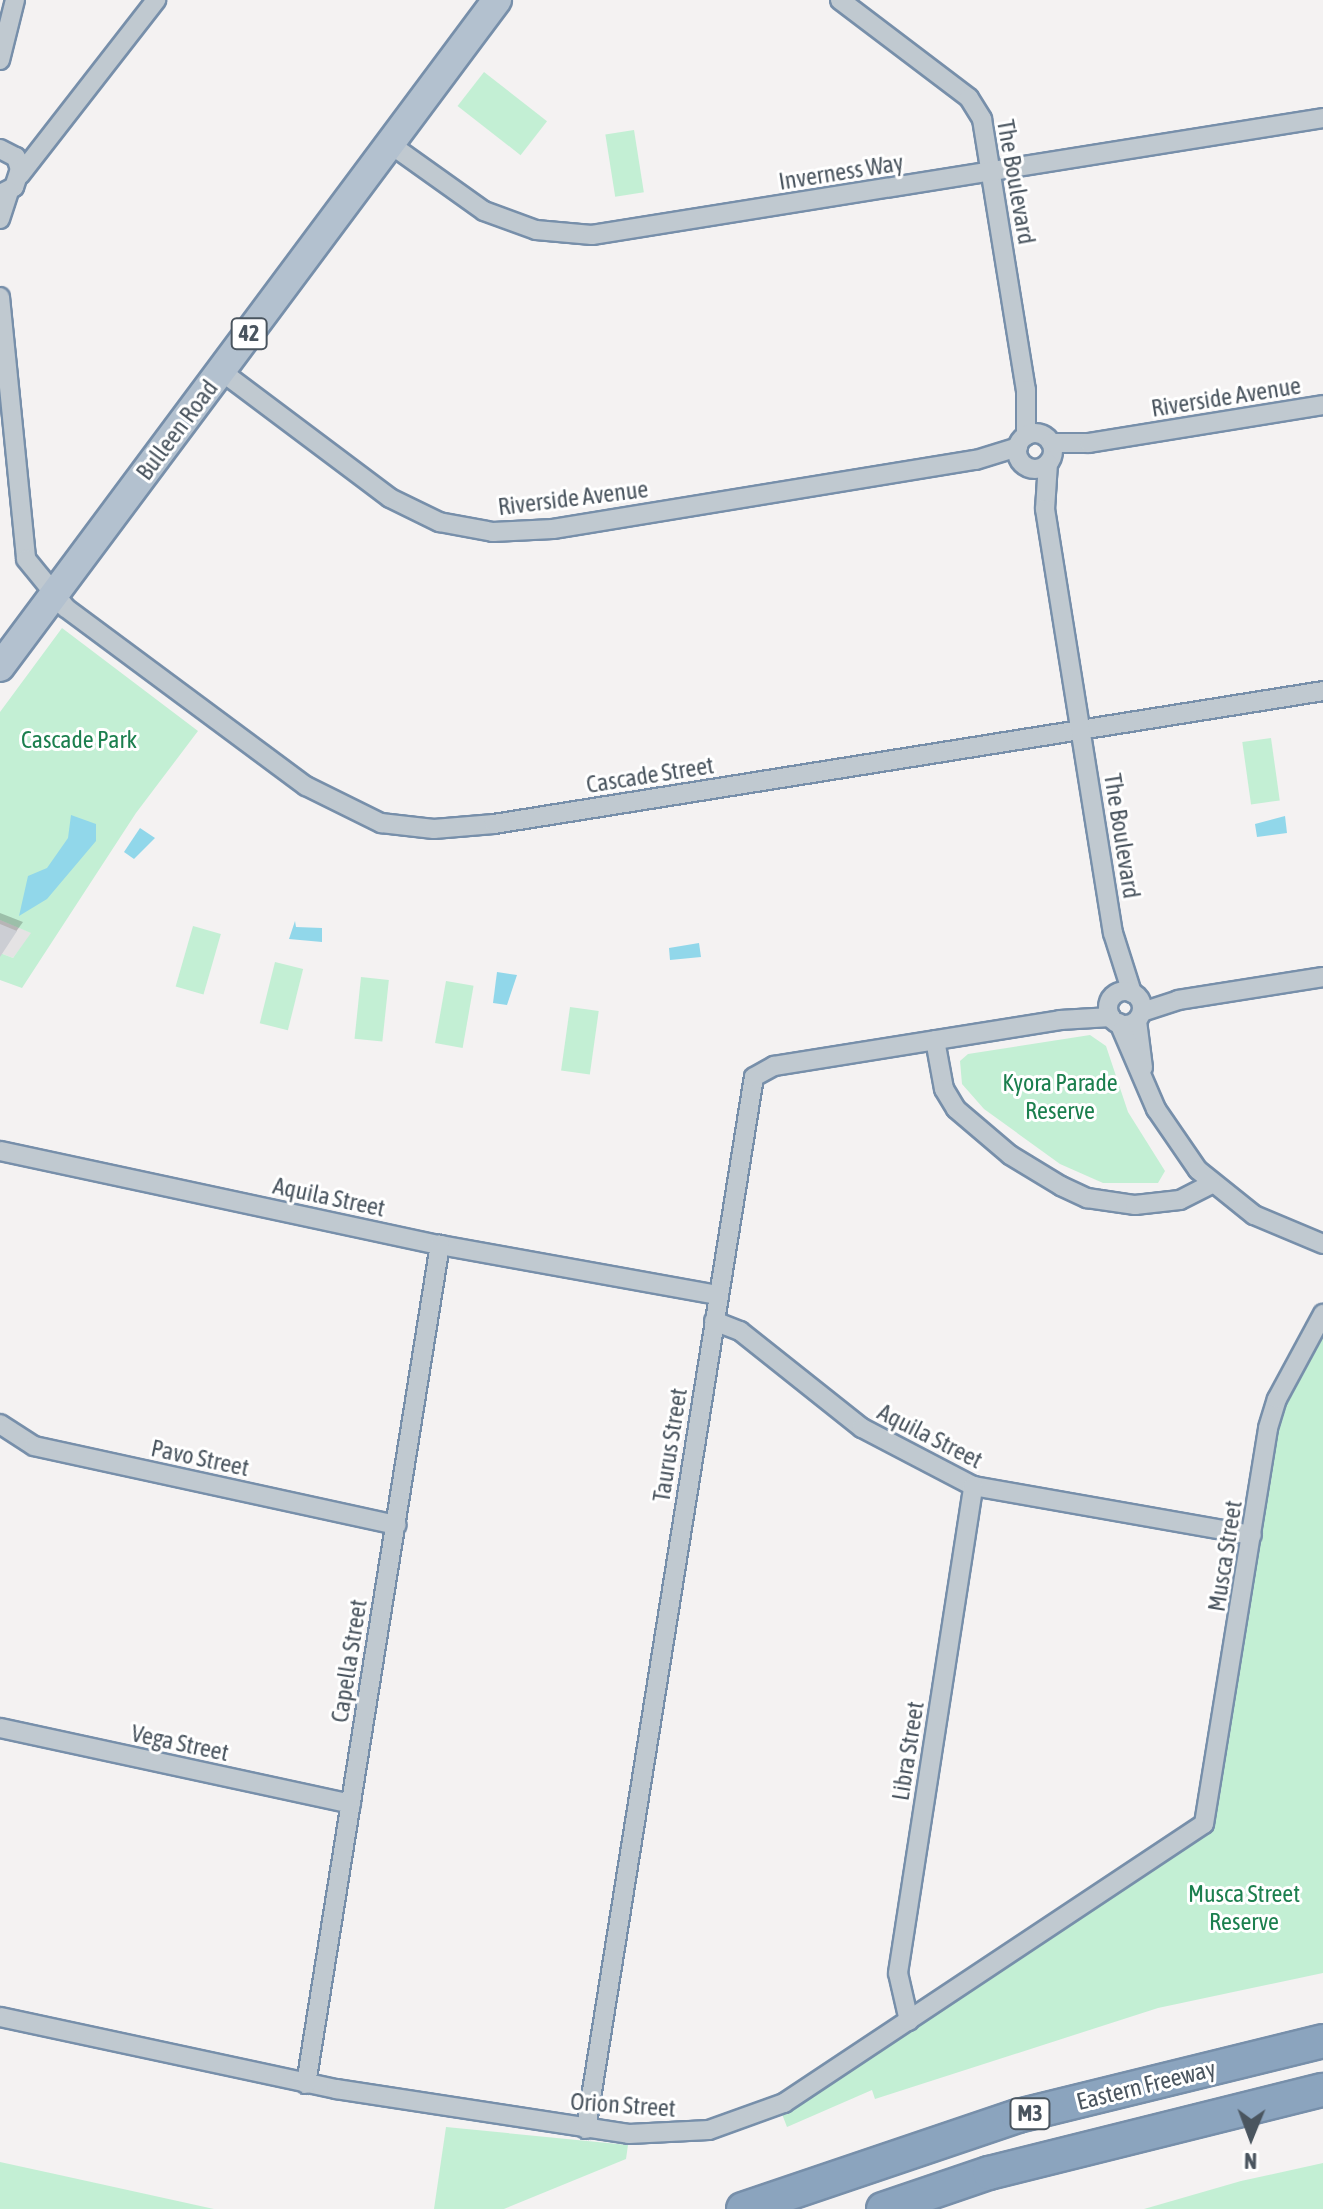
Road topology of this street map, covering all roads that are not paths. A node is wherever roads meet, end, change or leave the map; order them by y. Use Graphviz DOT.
graph roads {
  1 [pos="15,0"];
  2 [pos="156,0"];
  3 [pos="497,0"];
  4 [pos="840,0"];
  5 [pos="0,60"];
  6 [pos="1323,118"];
  7 [pos="390,144"];
  8 [pos="12,160"];
  9 [pos="991,172"];
  10 [pos="5,193"];
  11 [pos="0,219"];
  12 [pos="0,297"];
  13 [pos="221,371"];
  14 [pos="1323,405"];
  15 [pos="1036,451"];
  16 [pos="55,593"];
  17 [pos="0,667"];
  18 [pos="1323,691"];
  19 [pos="1080,730"];
  20 [pos="1323,977"];
  21 [pos="1125,1008"];
  22 [pos="935,1040"];
  23 [pos="0,1151"];
  24 [pos="1211,1184"];
  25 [pos="1323,1244"];
  26 [pos="440,1245"];
  27 [pos="719,1289"];
  28 [pos="1323,1314"];
  29 [pos="714,1321"];
  30 [pos="0,1424"];
  31 [pos="973,1486"];
  32 [pos="396,1525"];
  33 [pos="1252,1535"];
  34 [pos="0,1728"];
  35 [pos="351,1804"];
  36 [pos="1208,1817"];
  37 [pos="0,2017"];
  38 [pos="909,2021"];
  39 [pos="1323,2041"];
  40 [pos="306,2084"];
  41 [pos="1323,2090"];
  42 [pos="586,2129"];
  43 [pos="743,2209"];
  44 [pos="883,2209"];
  1 -- 5 [label="street"];
  2 -- 8 [label="street"];
  3 -- 7 [label="main road, Bulleen Road / 42"];
  4 -- 9 [label="street, The Boulevard"];
  6 -- 9 [label="street, Inverness Way"];
  7 -- 9 [label="street, Inverness Way"];
  7 -- 13 [label="main road, Bulleen Road / 42"];
  8 -- 10 [label="street"];
  9 -- 15 [label="street, The Boulevard"];
  10 -- 11 [label="street"];
  12 -- 16 [label="street, Cascade Street"];
  13 -- 15 [label="street, Riverside Avenue"];
  13 -- 16 [label="main road, Bulleen Road / 42"];
  14 -- 15 [label="street, Riverside Avenue"];
  15 -- 19 [label="street, The Boulevard"];
  16 -- 17 [label="main road, Bulleen Road / 42"];
  16 -- 19 [label="street, Cascade Street"];
  18 -- 19 [label="street, Cascade Street"];
  19 -- 21 [label="street, The Boulevard"];
  20 -- 21 [label="street, Taurus Street"];
  21 -- 22 [label="street, Taurus Street"];
  21 -- 24 [label="street, The Boulevard"];
  22 -- 24 [label="street"];
  22 -- 27 [label="street, Taurus Street"];
  23 -- 26 [label="street, Aquila Street"];
  24 -- 25 [label="street, The Boulevard"];
  26 -- 27 [label="street, Aquila Street"];
  26 -- 32 [label="street, Capella Street"];
  27 -- 29 [label="street, Taurus Street"];
  28 -- 33 [label="street, Musca Street"];
  29 -- 31 [label="street, Aquila Street"];
  29 -- 42 [label="street, Taurus Street"];
  30 -- 32 [label="street, Pavo Street"];
  31 -- 33 [label="street, Aquila Street"];
  31 -- 38 [label="street, Libra Street"];
  32 -- 35 [label="street, Capella Street"];
  33 -- 36 [label="street, Musca Street"];
  34 -- 35 [label="street, Vega Street"];
  35 -- 40 [label="street, Capella Street"];
  36 -- 38 [label="street, Orion Street"];
  37 -- 40 [label="street, Orion Street"];
  38 -- 42 [label="street, Orion Street"];
  39 -- 43 [label="highway, Eastern Freeway / M3"];
  40 -- 42 [label="street, Orion Street"];
  41 -- 44 [label="highway, Eastern Freeway / M3"];
}
